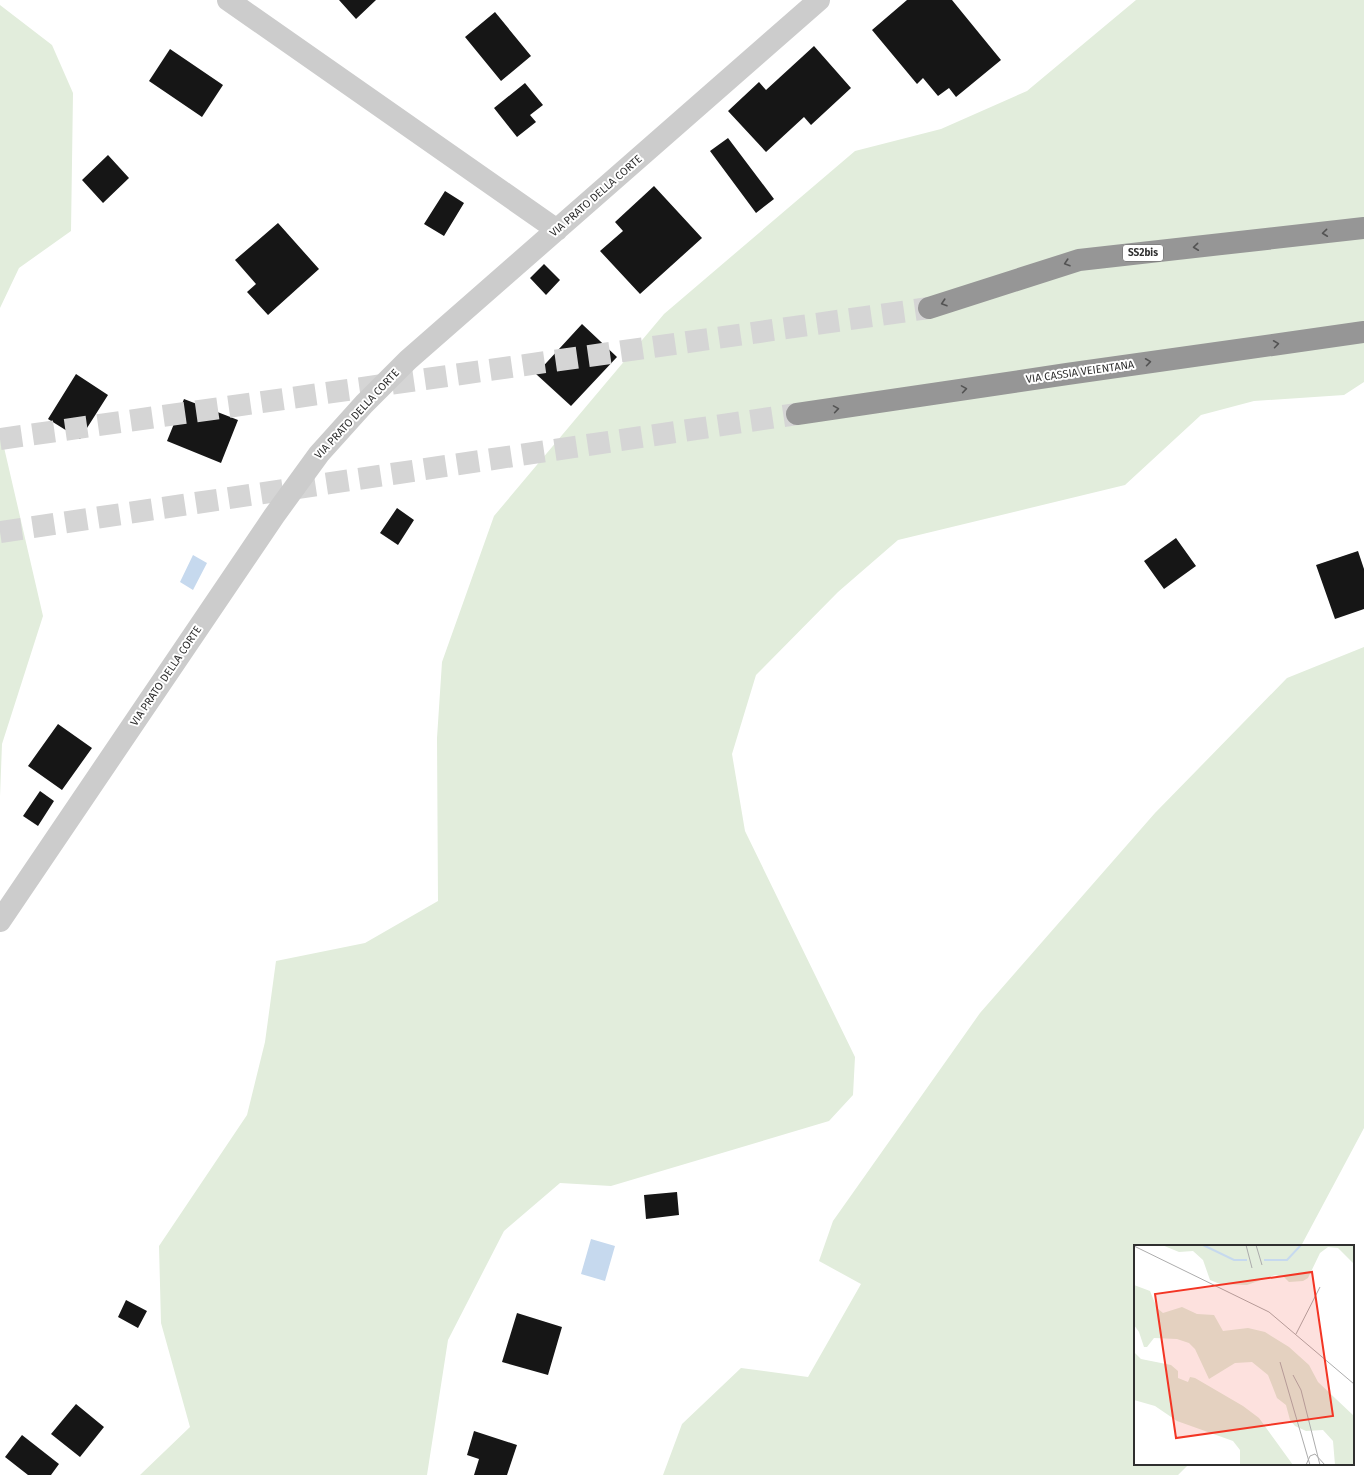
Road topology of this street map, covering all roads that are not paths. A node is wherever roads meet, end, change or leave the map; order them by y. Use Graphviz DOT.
graph roads {
  1 [pos="228,0"];
  2 [pos="819,0"];
  3 [pos="1364,228"];
  4 [pos="557,230"];
  5 [pos="929,308"];
  6 [pos="1364,332"];
  7 [pos="797,414"];
  8 [pos="0,922"];
  1 -- 4 [label="street"];
  2 -- 4 [label="street, VIA PRATO DELLA CORTE"];
  3 -- 5 [label="highway, SS2bis, one-way"];
  4 -- 8 [label="street, VIA PRATO DELLA CORTE"];
  7 -- 6 [label="highway, VIA CASSIA VEIENTANA, one-way"];
}
